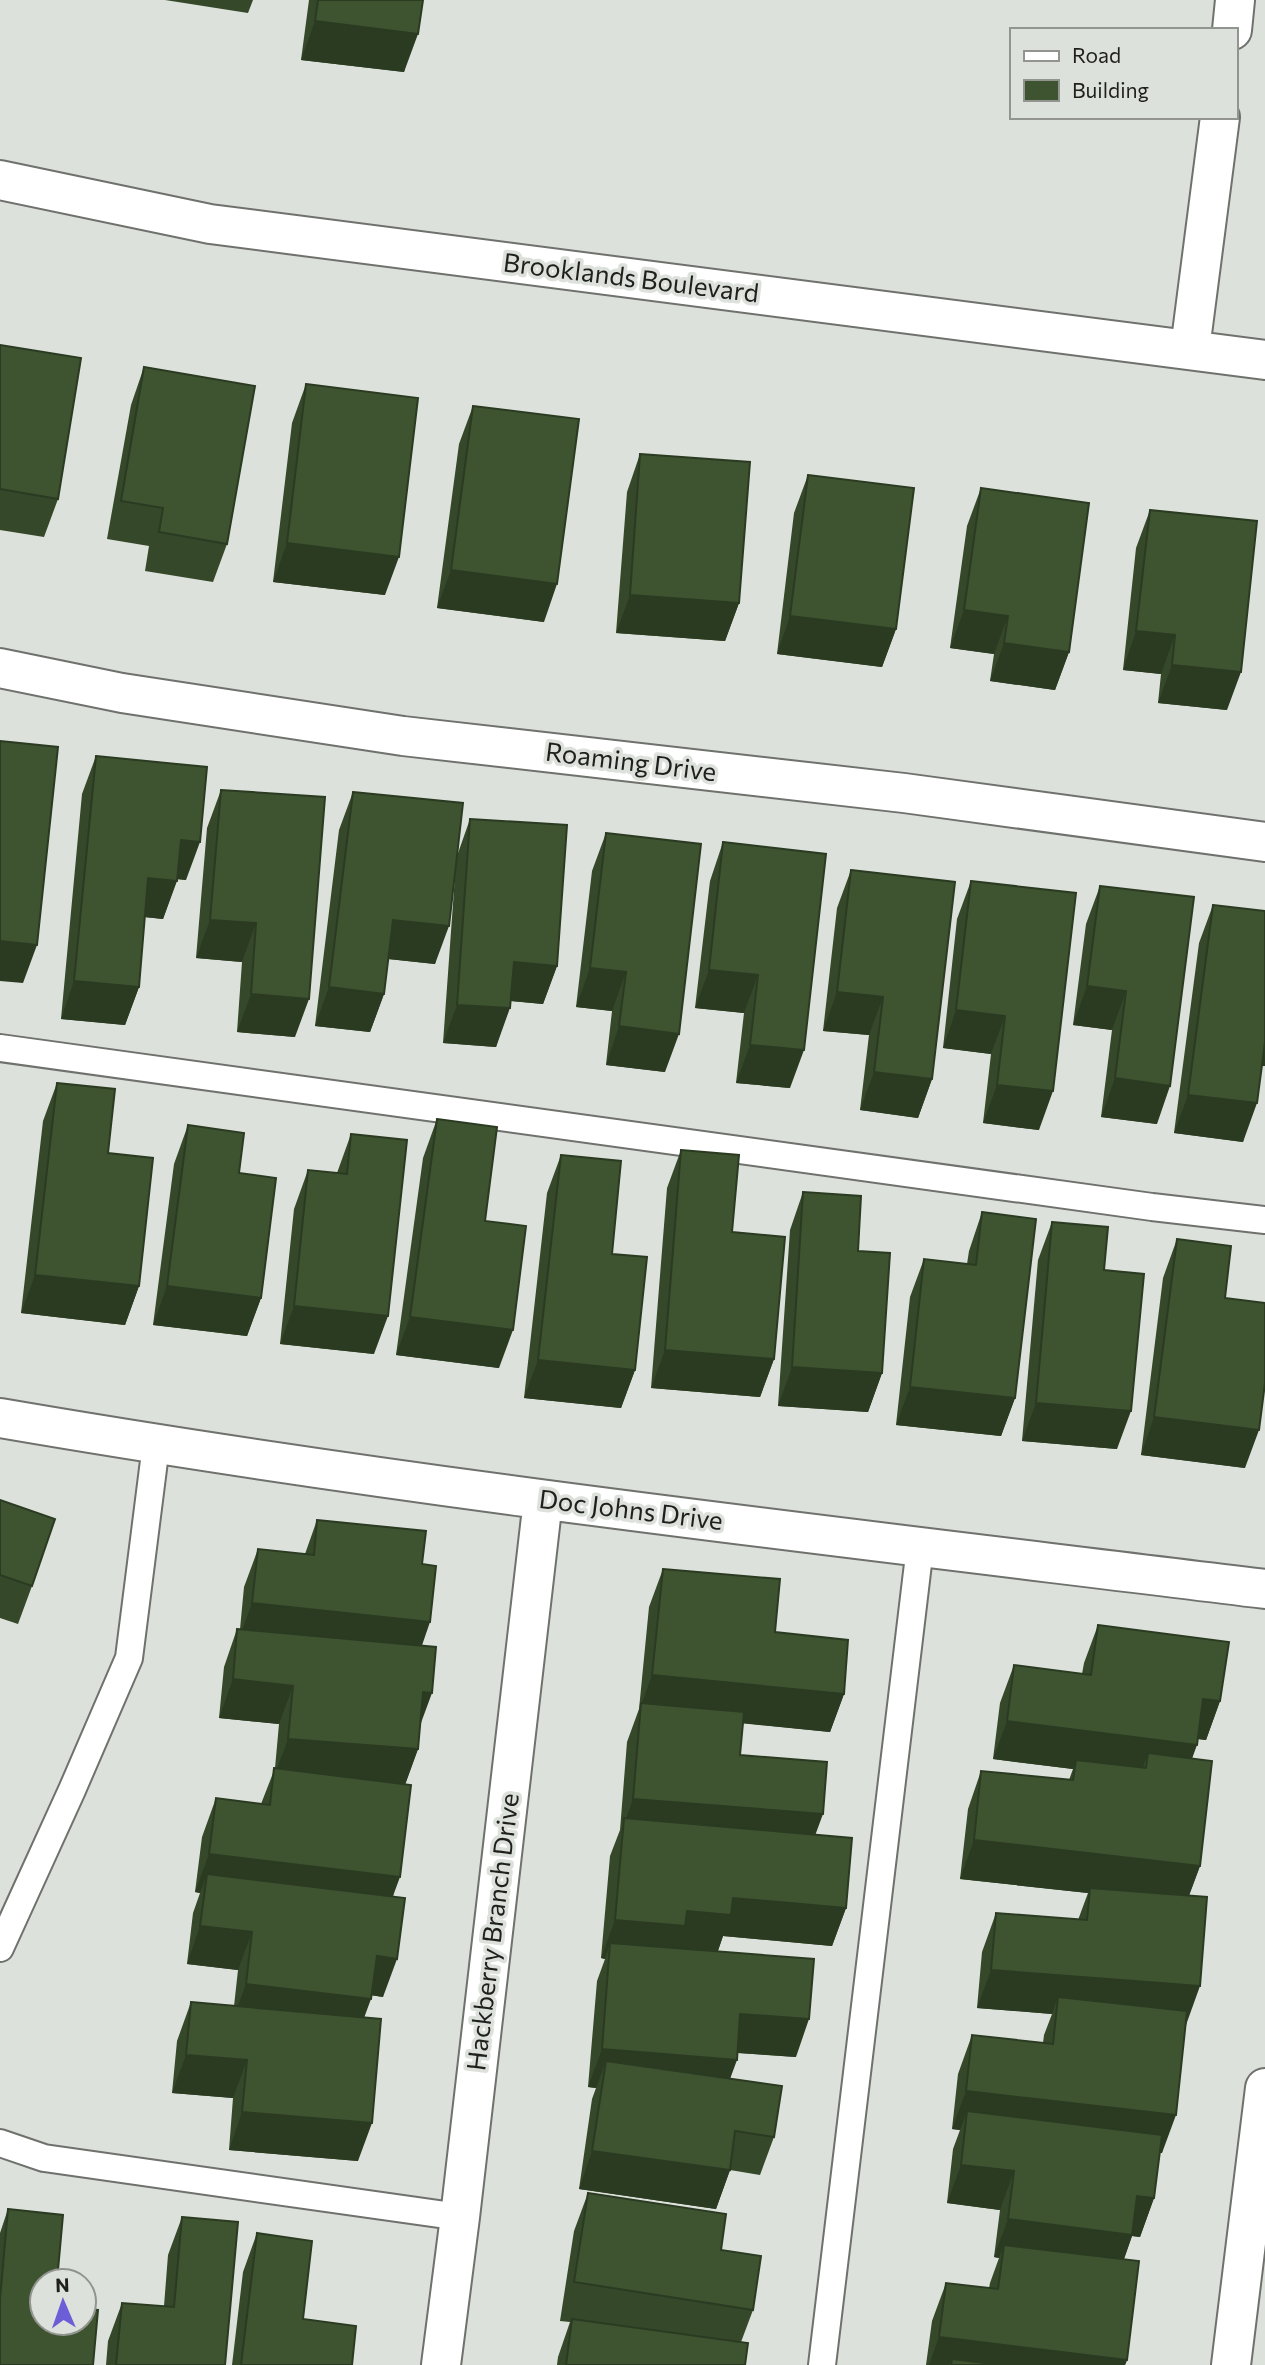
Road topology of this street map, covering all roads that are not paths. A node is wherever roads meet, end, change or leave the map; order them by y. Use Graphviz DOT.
graph roads {
  1 [pos="1236,0"];
  2 [pos="1232,28"];
  3 [pos="1220,119"];
  4 [pos="0,180"];
  5 [pos="1190,349"];
  6 [pos="1265,360"];
  7 [pos="0,668"];
  8 [pos="1265,842"];
  9 [pos="0,1048"];
  10 [pos="1265,1220"];
  11 [pos="0,1418"];
  12 [pos="156,1445"];
  13 [pos="543,1500"];
  14 [pos="920,1546"];
  15 [pos="1265,1589"];
  16 [pos="0,1948"];
  17 [pos="1265,2088"];
  18 [pos="0,2143"];
  19 [pos="460,2217"];
  20 [pos="441,2365"];
  21 [pos="822,2365"];
  22 [pos="1231,2365"];
  1 -- 2 [label="street"];
  3 -- 5 [label="street"];
  4 -- 5 [label="street, Brooklands Boulevard"];
  5 -- 6 [label="street, Brooklands Boulevard"];
  7 -- 8 [label="street, Roaming Drive"];
  9 -- 10 [label="lane"];
  11 -- 12 [label="street, Doc Johns Drive"];
  12 -- 13 [label="street, Doc Johns Drive"];
  12 -- 16 [label="lane"];
  13 -- 14 [label="street, Doc Johns Drive"];
  13 -- 19 [label="street, Hackberry Branch Drive"];
  14 -- 15 [label="street, Doc Johns Drive"];
  14 -- 21 [label="lane"];
  17 -- 22 [label="street"];
  18 -- 19 [label="lane"];
  19 -- 20 [label="street, Hackberry Branch Drive"];
}
